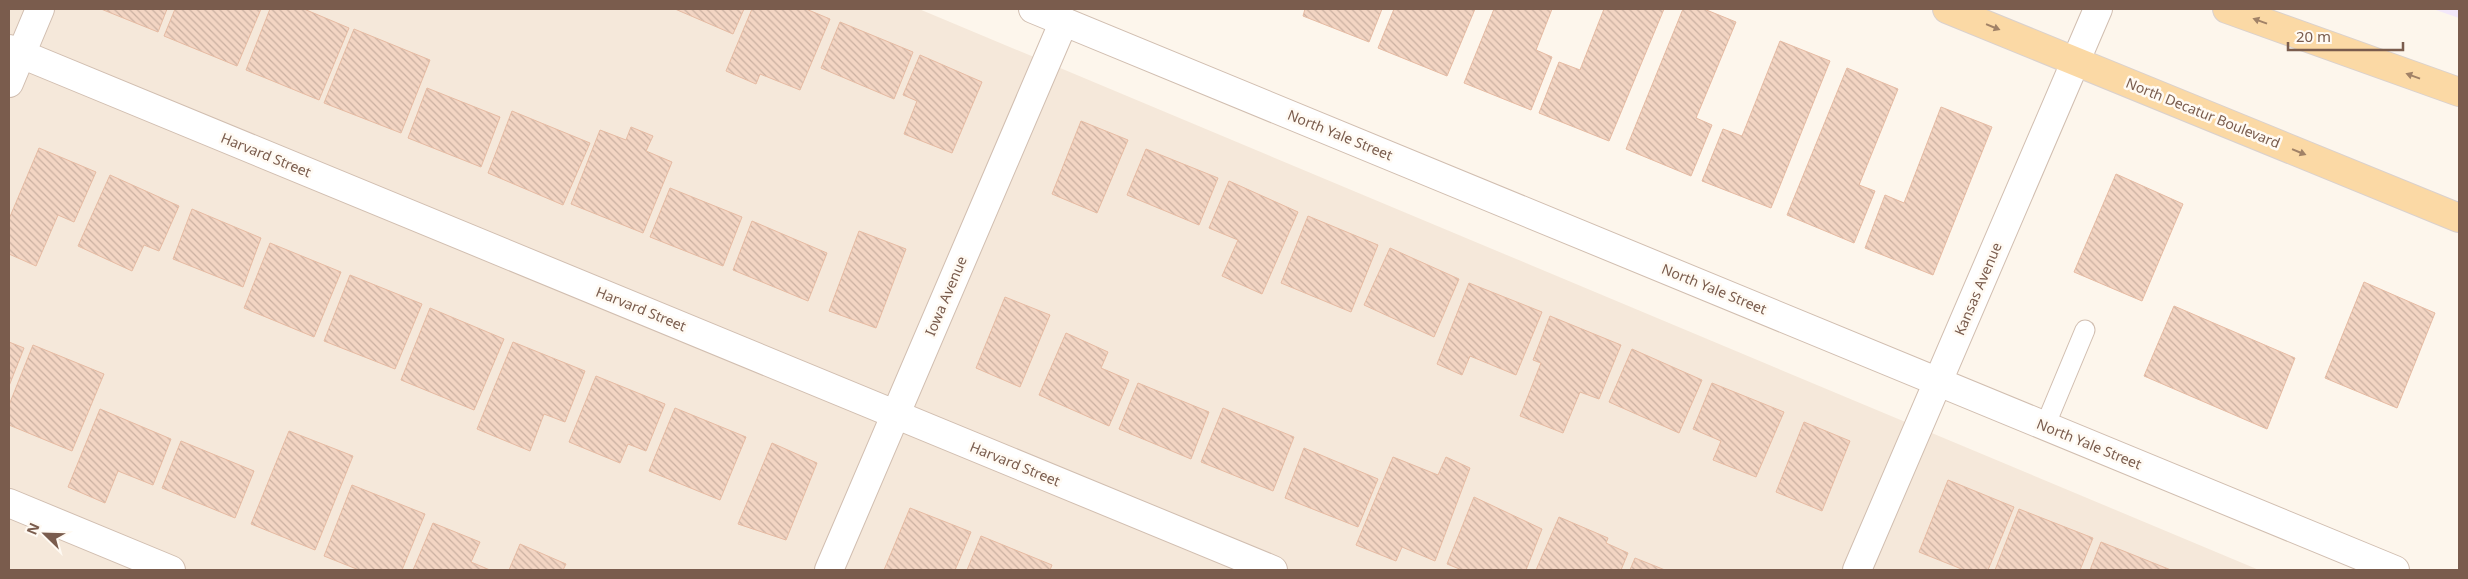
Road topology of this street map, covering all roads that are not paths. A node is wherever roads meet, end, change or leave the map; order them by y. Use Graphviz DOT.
graph roads {
  1 [pos="40,9"];
  2 [pos="1033,9"];
  3 [pos="1948,9"];
  4 [pos="2098,9"];
  5 [pos="2226,9"];
  6 [pos="1066,15"];
  7 [pos="15,51"];
  8 [pos="2075,61"];
  9 [pos="9,83"];
  10 [pos="2459,92"];
  11 [pos="2459,218"];
  12 [pos="2085,330"];
  13 [pos="1938,382"];
  14 [pos="895,414"];
  15 [pos="2045,426"];
  16 [pos="9,503"];
  17 [pos="171,570"];
  18 [pos="829,570"];
  19 [pos="1273,570"];
  20 [pos="1857,570"];
  21 [pos="2395,570"];
  1 -- 7 [label="street"];
  2 -- 6 [label="street, North Yale Street"];
  3 -- 8 [label="main road, North Decatur Boulevard, one-way"];
  4 -- 8 [label="street, Kansas Avenue"];
  10 -- 5 [label="main road, one-way"];
  6 -- 13 [label="street, North Yale Street"];
  6 -- 14 [label="street, Iowa Avenue"];
  7 -- 9 [label="street"];
  7 -- 14 [label="street, Harvard Street"];
  8 -- 11 [label="main road, North Decatur Boulevard, one-way"];
  8 -- 13 [label="street, Kansas Avenue"];
  12 -- 15 [label="lane"];
  13 -- 15 [label="street, North Yale Street"];
  13 -- 20 [label="street, Kansas Avenue"];
  14 -- 18 [label="street, Iowa Avenue"];
  14 -- 19 [label="street, Harvard Street"];
  15 -- 21 [label="street, North Yale Street"];
  16 -- 17 [label="street"];
}
